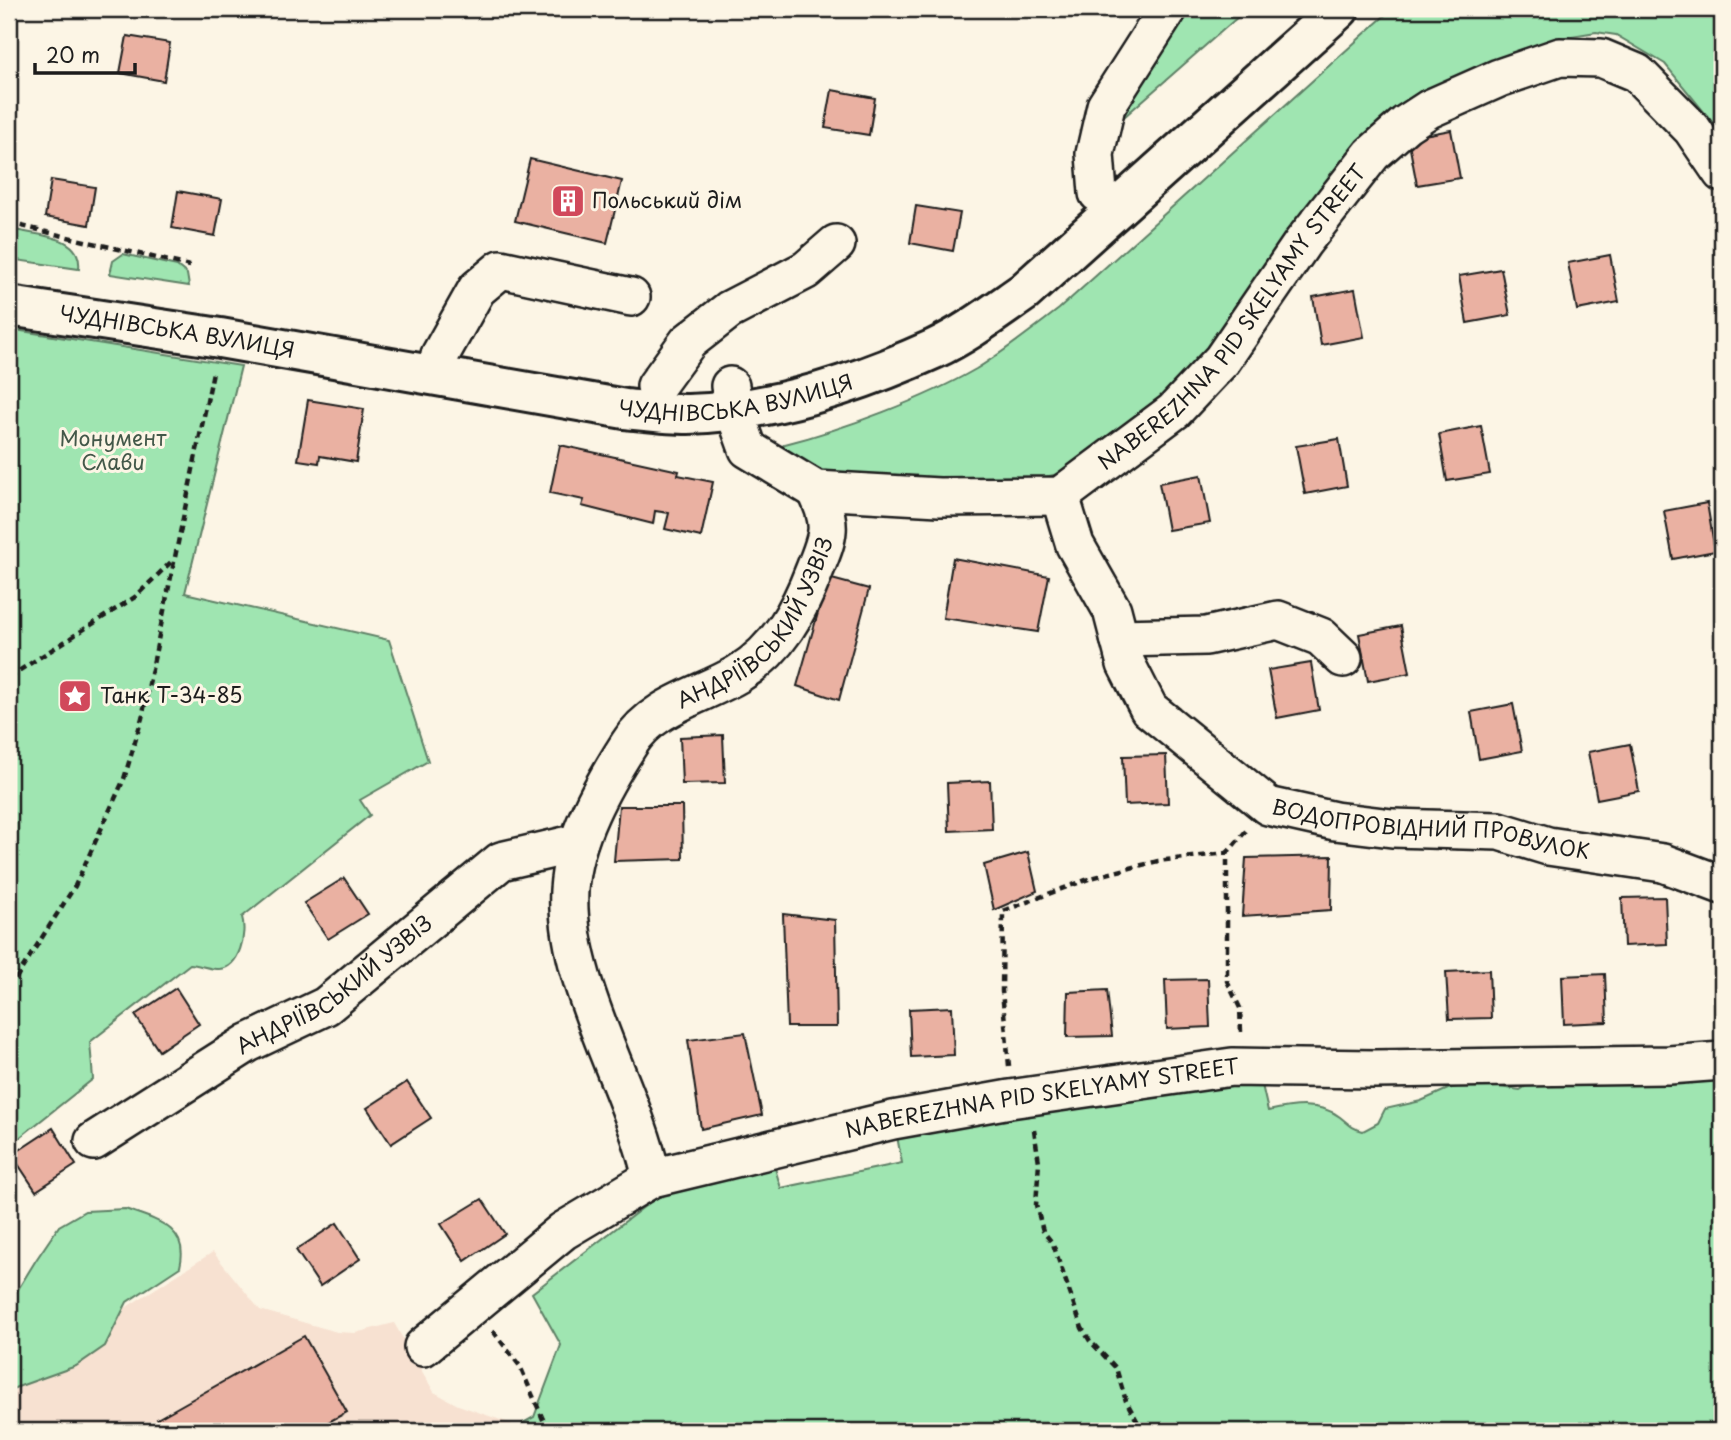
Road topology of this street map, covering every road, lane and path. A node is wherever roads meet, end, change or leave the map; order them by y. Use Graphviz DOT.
graph roads {
  1 [pos="1167,9"];
  2 [pos="1302,9"];
  3 [pos="1339,9"];
  4 [pos="1722,173"];
  5 [pos="1098,193"];
  6 [pos="9,223"];
  7 [pos="836,244"];
  8 [pos="190,266"];
  9 [pos="9,283"];
  10 [pos="631,297"];
  11 [pos="9,306"];
  12 [pos="220,338"];
  13 [pos="440,355"];
  14 [pos="656,386"];
  15 [pos="732,398"];
  16 [pos="816,490"];
  17 [pos="1060,496"];
  18 [pos="174,559"];
  19 [pos="1119,638"];
  20 [pos="1343,658"];
  21 [pos="9,677"];
  22 [pos="1268,806"];
  23 [pos="579,843"];
  24 [pos="1227,853"];
  25 [pos="1722,885"];
  26 [pos="9,989"];
  27 [pos="1722,1061"];
  28 [pos="1232,1067"];
  29 [pos="1014,1098"];
  30 [pos="94,1141"];
  31 [pos="652,1178"];
  32 [pos="474,1306"];
  33 [pos="423,1347"];
  34 [pos="548,1431"];
  35 [pos="1148,1431"];
  1 -- 5 [label="street"];
  2 -- 5 [label="main road, ЧУДНІВСЬКА ВУЛИЦЯ"];
  3 -- 15 [label="main road, ЧУДНІВСЬКА ВУЛИЦЯ"];
  4 -- 17 [label="street, NABEREZHNA PID SKELYAMY STREET"];
  5 -- 15 [label="main road, ЧУДНІВСЬКА ВУЛИЦЯ"];
  6 -- 8 [label="path"];
  7 -- 14 [label="street"];
  9 -- 13 [label="main road, ЧУДНІВСЬКА ВУЛИЦЯ"];
  10 -- 13 [label="street"];
  11 -- 12 [label="main road, ЧУДНІВСЬКА ВУЛИЦЯ"];
  12 -- 15 [label="main road, ЧУДНІВСЬКА ВУЛИЦЯ"];
  12 -- 18 [label="path"];
  13 -- 14 [label="main road, ЧУДНІВСЬКА ВУЛИЦЯ"];
  14 -- 15 [label="main road, ЧУДНІВСЬКА ВУЛИЦЯ"];
  15 -- 16 [label="street"];
  16 -- 17 [label="street"];
  16 -- 23 [label="street, АНДРІЇВСЬКИЙ УЗВІЗ"];
  17 -- 19 [label="street, ВОДОПРОВІДНИЙ ПРОВУЛОК"];
  18 -- 21 [label="path"];
  18 -- 26 [label="path"];
  19 -- 20 [label="street"];
  19 -- 22 [label="street, ВОДОПРОВІДНИЙ ПРОВУЛОК"];
  22 -- 24 [label="path"];
  22 -- 25 [label="street, ВОДОПРОВІДНИЙ ПРОВУЛОК"];
  23 -- 30 [label="street, АНДРІЇВСЬКИЙ УЗВІЗ"];
  23 -- 31 [label="street, АНДРІЇВСЬКИЙ УЗВІЗ"];
  24 -- 28 [label="path"];
  24 -- 29 [label="path"];
  27 -- 28 [label="street, NABEREZHNA PID SKELYAMY STREET"];
  28 -- 29 [label="street, NABEREZHNA PID SKELYAMY STREET"];
  29 -- 31 [label="street, NABEREZHNA PID SKELYAMY STREET"];
  29 -- 35 [label="path"];
  31 -- 32 [label="street, NABEREZHNA PID SKELYAMY STREET"];
  32 -- 33 [label="street, NABEREZHNA PID SKELYAMY STREET"];
  32 -- 34 [label="path"];
}
